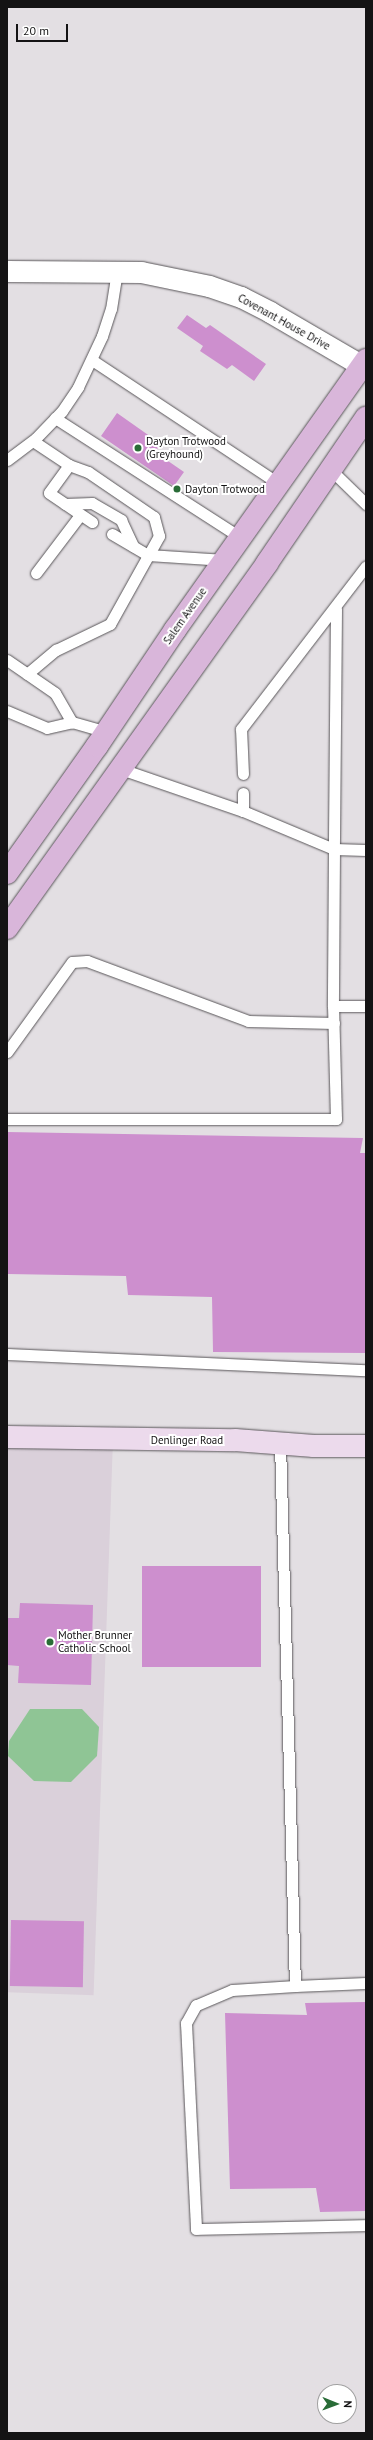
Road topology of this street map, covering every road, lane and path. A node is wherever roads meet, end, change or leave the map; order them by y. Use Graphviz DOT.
graph roads {
  1 [pos="7,271"];
  2 [pos="117,271"];
  3 [pos="92,360"];
  4 [pos="365,364"];
  5 [pos="55,418"];
  6 [pos="366,418"];
  7 [pos="33,441"];
  8 [pos="7,460"];
  9 [pos="69,465"];
  10 [pos="331,470"];
  11 [pos="279,484"];
  12 [pos="65,504"];
  13 [pos="366,504"];
  14 [pos="80,515"];
  15 [pos="92,522"];
  16 [pos="112,534"];
  17 [pos="241,538"];
  18 [pos="132,546"];
  19 [pos="148,555"];
  20 [pos="225,560"];
  21 [pos="366,566"];
  22 [pos="36,573"];
  23 [pos="336,609"];
  24 [pos="7,660"];
  25 [pos="27,674"];
  26 [pos="7,711"];
  27 [pos="72,722"];
  28 [pos="106,732"];
  29 [pos="120,769"];
  30 [pos="243,774"];
  31 [pos="243,793"];
  32 [pos="243,811"];
  33 [pos="334,849"];
  34 [pos="366,850"];
  35 [pos="7,873"];
  36 [pos="8,927"];
  37 [pos="333,1006"];
  38 [pos="366,1006"];
  39 [pos="334,1023"];
  40 [pos="7,1052"];
  41 [pos="7,1119"];
  42 [pos="7,1354"];
  43 [pos="366,1370"];
  44 [pos="7,1437"];
  45 [pos="280,1443"];
  46 [pos="366,1446"];
  47 [pos="366,1983"];
  48 [pos="295,1986"];
  49 [pos="366,2225"];
  1 -- 2 [label="street, Covenant House Drive"];
  2 -- 3 [label="lane"];
  2 -- 4 [label="street, Covenant House Drive"];
  3 -- 5 [label="lane"];
  3 -- 11 [label="lane"];
  4 -- 11 [label="main road, Salem Avenue"];
  5 -- 7 [label="lane"];
  5 -- 17 [label="lane"];
  6 -- 10 [label="main road"];
  7 -- 8 [label="lane"];
  7 -- 9 [label="lane"];
  9 -- 12 [label="lane"];
  9 -- 19 [label="lane"];
  10 -- 13 [label="lane"];
  10 -- 29 [label="main road"];
  11 -- 17 [label="main road, Salem Avenue"];
  12 -- 14 [label="lane"];
  12 -- 18 [label="lane"];
  14 -- 15 [label="lane"];
  14 -- 22 [label="lane"];
  16 -- 18 [label="lane"];
  17 -- 20 [label="main road, Salem Avenue"];
  18 -- 19 [label="lane"];
  19 -- 20 [label="lane"];
  19 -- 25 [label="lane"];
  20 -- 28 [label="main road, Salem Avenue"];
  21 -- 23 [label="lane"];
  23 -- 30 [label="lane"];
  23 -- 33 [label="lane"];
  24 -- 25 [label="lane"];
  25 -- 27 [label="lane"];
  26 -- 27 [label="lane"];
  27 -- 28 [label="lane"];
  28 -- 35 [label="main road, Salem Avenue"];
  28 -- 36 [label="main road"];
  29 -- 32 [label="lane"];
  29 -- 36 [label="main road"];
  31 -- 32 [label="lane"];
  32 -- 33 [label="lane"];
  33 -- 34 [label="lane"];
  33 -- 37 [label="lane"];
  37 -- 38 [label="lane"];
  37 -- 39 [label="lane"];
  39 -- 40 [label="lane"];
  39 -- 41 [label="lane"];
  42 -- 43 [label="lane"];
  44 -- 45 [label="street, Denlinger Road"];
  45 -- 46 [label="street, Denlinger Road"];
  45 -- 48 [label="lane"];
  47 -- 48 [label="lane"];
  48 -- 49 [label="lane"];
}
